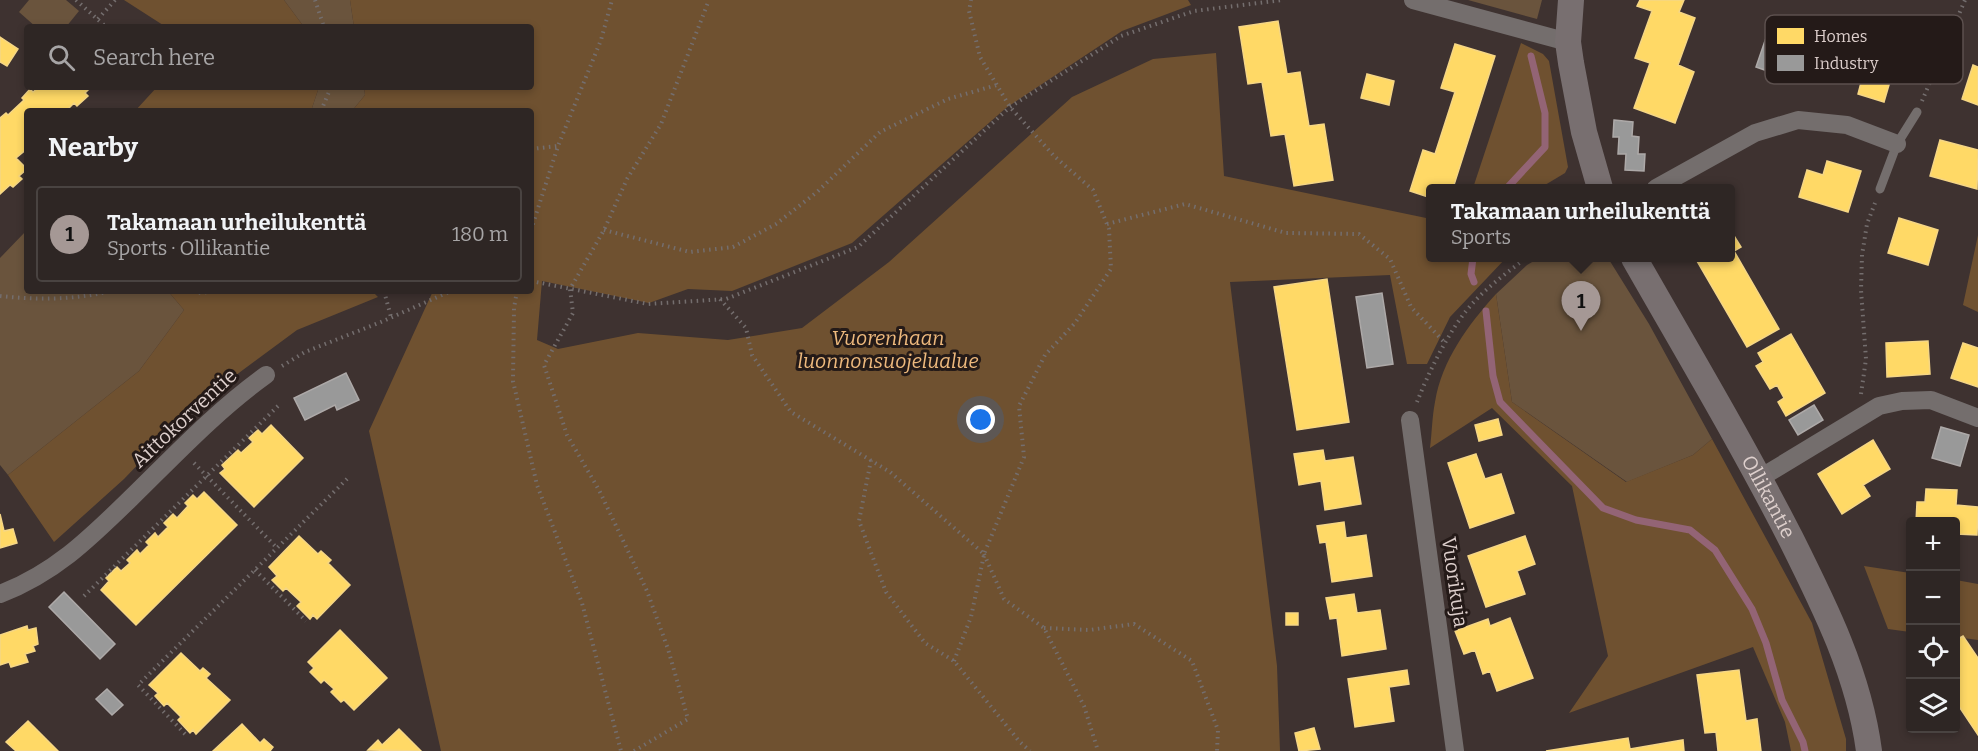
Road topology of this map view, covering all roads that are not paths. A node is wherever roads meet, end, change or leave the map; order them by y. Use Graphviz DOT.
graph roads {
  1 [pos="1413,0"];
  2 [pos="1571,0"];
  3 [pos="1568,42"];
  4 [pos="1917,112"];
  5 [pos="1897,144"];
  6 [pos="1599,184"];
  7 [pos="1665,184"];
  8 [pos="1880,189"];
  9 [pos="1636,262"];
  10 [pos="266,375"];
  11 [pos="1978,418"];
  12 [pos="1410,420"];
  13 [pos="1760,478"];
  14 [pos="0,594"];
  15 [pos="1455,751"];
  16 [pos="1869,751"];
  1 -- 3 [label="street"];
  2 -- 3 [label="street"];
  3 -- 6 [label="street"];
  4 -- 5 [label="lane"];
  5 -- 7 [label="street"];
  5 -- 8 [label="lane"];
  9 -- 13 [label="street, Ollikantie"];
  10 -- 14 [label="street, Aittokorventie"];
  11 -- 13 [label="street"];
  12 -- 15 [label="street, Vuorikuja"];
  13 -- 16 [label="street, Ollikantie"];
}
